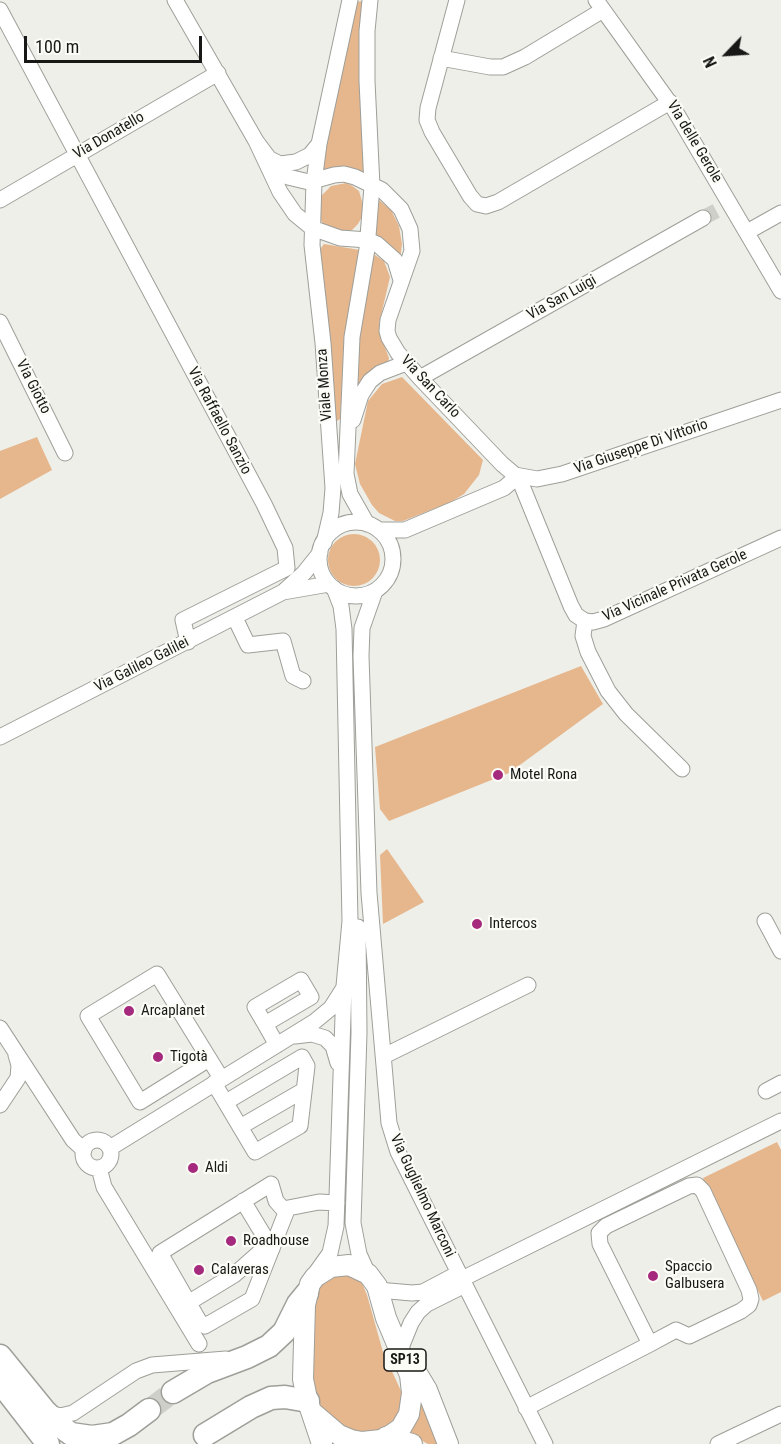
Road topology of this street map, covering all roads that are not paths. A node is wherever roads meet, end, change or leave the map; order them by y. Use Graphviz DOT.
graph roads {
  1 [pos="175,0"];
  2 [pos="350,0"];
  3 [pos="370,0"];
  4 [pos="457,0"];
  5 [pos="600,5"];
  6 [pos="0,10"];
  7 [pos="441,58"];
  8 [pos="218,73"];
  9 [pos="670,102"];
  10 [pos="256,141"];
  11 [pos="319,144"];
  12 [pos="78,154"];
  13 [pos="270,159"];
  14 [pos="314,182"];
  15 [pos="372,186"];
  16 [pos="0,200"];
  17 [pos="781,213"];
  18 [pos="703,218"];
  19 [pos="312,228"];
  20 [pos="747,232"];
  21 [pos="368,240"];
  22 [pos="401,280"];
  23 [pos="781,291"];
  24 [pos="0,322"];
  25 [pos="406,363"];
  26 [pos="420,378"];
  27 [pos="781,400"];
  28 [pos="347,443"];
  29 [pos="65,453"];
  30 [pos="518,476"];
  31 [pos="373,527"];
  32 [pos="405,530"];
  33 [pos="781,538"];
  34 [pos="322,548"];
  35 [pos="393,555"];
  36 [pos="332,586"];
  37 [pos="283,592"];
  38 [pos="372,592"];
  39 [pos="235,618"];
  40 [pos="585,621"];
  41 [pos="188,642"];
  42 [pos="303,681"];
  43 [pos="0,737"];
  44 [pos="682,768"];
  45 [pos="765,921"];
  46 [pos="781,951"];
  47 [pos="528,985"];
  48 [pos="344,986"];
  49 [pos="265,1024"];
  50 [pos="5,1039"];
  51 [pos="283,1041"];
  52 [pos="384,1056"];
  53 [pos="209,1059"];
  54 [pos="341,1074"];
  55 [pos="218,1081"];
  56 [pos="781,1083"];
  57 [pos="304,1090"];
  58 [pos="766,1091"];
  59 [pos="225,1102"];
  60 [pos="0,1105"];
  61 [pos="781,1121"];
  62 [pos="240,1126"];
  63 [pos="110,1148"];
  64 [pos="84,1150"];
  65 [pos="99,1168"];
  66 [pos="243,1202"];
  67 [pos="337,1203"];
  68 [pos="287,1210"];
  69 [pos="270,1252"];
  70 [pos="462,1279"];
  71 [pos="373,1282"];
  72 [pos="309,1287"];
  73 [pos="188,1303"];
  74 [pos="199,1344"];
  75 [pos="650,1344"];
  76 [pos="0,1356"];
  77 [pos="247,1357"];
  78 [pos="404,1358"];
  79 [pos="0,1382"];
  80 [pos="173,1392"];
  81 [pos="310,1406"];
  82 [pos="526,1408"];
  83 [pos="44,1410"];
  84 [pos="149,1410"];
  85 [pos="781,1413"];
  86 [pos="205,1435"];
  87 [pos="64,1440"];
  88 [pos="382,1440"];
  89 [pos="322,1444"];
  90 [pos="412,1444"];
  91 [pos="448,1444"];
  92 [pos="545,1444"];
  93 [pos="718,1444"];
  1 -- 8 [label="street"];
  2 -- 11 [label="street, Viale Monza"];
  3 -- 15 [label="street, Viale Monza"];
  4 -- 7 [label="street"];
  5 -- 7 [label="street"];
  5 -- 9 [label="street, Via delle Gerole"];
  6 -- 12 [label="street"];
  7 -- 9 [label="street"];
  8 -- 10 [label="street"];
  8 -- 12 [label="street, Via Donatello"];
  9 -- 20 [label="street, Via delle Gerole"];
  10 -- 13 [label="street"];
  10 -- 19 [label="street"];
  11 -- 13 [label="street"];
  11 -- 14 [label="street, Viale Monza"];
  12 -- 16 [label="street, Via Donatello"];
  12 -- 41 [label="street, Via Raffaello Sanzio"];
  13 -- 14 [label="street"];
  14 -- 15 [label="street"];
  14 -- 19 [label="street, Viale Monza"];
  15 -- 21 [label="street, Viale Monza"];
  15 -- 22 [label="street, Via San Carlo"];
  17 -- 20 [label="street"];
  18 -- 26 [label="street, Via San Luigi"];
  19 -- 21 [label="street"];
  19 -- 34 [label="street, Viale Monza"];
  20 -- 23 [label="street, Via delle Gerole"];
  21 -- 22 [label="street"];
  21 -- 28 [label="street, Viale Monza"];
  22 -- 25 [label="street, Via San Carlo"];
  24 -- 29 [label="street, Via Giotto"];
  25 -- 26 [label="street, Via San Carlo"];
  25 -- 28 [label="street"];
  26 -- 30 [label="street, Via San Carlo"];
  27 -- 30 [label="street, Via Giuseppe Di Vittorio"];
  28 -- 31 [label="street, Viale Monza"];
  30 -- 32 [label="street"];
  30 -- 40 [label="street, Via Vicinale Privata Gerole"];
  31 -- 32 [label="street"];
  31 -- 34 [label="street"];
  31 -- 35 [label="street"];
  32 -- 35 [label="street"];
  33 -- 40 [label="street, Via Vicinale Privata Gerole"];
  34 -- 36 [label="street"];
  34 -- 37 [label="street, Via Galileo Galilei"];
  35 -- 38 [label="street"];
  36 -- 37 [label="street, Via Galileo Galilei"];
  36 -- 38 [label="street"];
  36 -- 48 [label="street"];
  37 -- 39 [label="street, Via Galileo Galilei"];
  38 -- 52 [label="street, Via Guglielmo Marconi"];
  38 -- 71 [label="street, SP13"];
  39 -- 41 [label="street, Via Galileo Galilei"];
  39 -- 42 [label="street"];
  40 -- 44 [label="street"];
  41 -- 43 [label="street, Via Galileo Galilei"];
  45 -- 46 [label="street"];
  47 -- 52 [label="street"];
  48 -- 51 [label="street"];
  48 -- 54 [label="street"];
  49 -- 49 [label="street"];
  49 -- 51 [label="street"];
  50 -- 60 [label="street"];
  50 -- 64 [label="street"];
  51 -- 54 [label="street"];
  51 -- 55 [label="street"];
  52 -- 70 [label="street, Via Guglielmo Marconi"];
  53 -- 53 [label="street"];
  53 -- 55 [label="street"];
  54 -- 67 [label="street"];
  55 -- 59 [label="street"];
  55 -- 63 [label="street"];
  56 -- 58 [label="street"];
  57 -- 59 [label="street"];
  57 -- 62 [label="street"];
  57 -- 62 [label="street"];
  59 -- 62 [label="street"];
  61 -- 70 [label="street"];
  63 -- 64 [label="street"];
  63 -- 65 [label="street"];
  64 -- 65 [label="street"];
  65 -- 74 [label="street"];
  66 -- 68 [label="street"];
  66 -- 69 [label="street"];
  66 -- 73 [label="street"];
  67 -- 68 [label="street"];
  67 -- 72 [label="street"];
  68 -- 69 [label="street"];
  69 -- 73 [label="street"];
  69 -- 73 [label="street"];
  70 -- 71 [label="street"];
  70 -- 78 [label="street"];
  70 -- 82 [label="street, Via Guglielmo Marconi"];
  71 -- 72 [label="main road"];
  71 -- 78 [label="main road, SP13"];
  72 -- 77 [label="highway"];
  72 -- 81 [label="main road"];
  75 -- 75 [label="street"];
  75 -- 82 [label="street"];
  76 -- 83 [label="highway"];
  77 -- 80 [label="highway"];
  77 -- 83 [label="street"];
  78 -- 88 [label="main road, SP13"];
  78 -- 91 [label="main road"];
  79 -- 87 [label="highway"];
  81 -- 86 [label="highway"];
  81 -- 88 [label="main road"];
  81 -- 89 [label="main road"];
  82 -- 92 [label="street, Via Guglielmo Marconi"];
  83 -- 87 [label="highway"];
  84 -- 87 [label="highway"];
  85 -- 93 [label="street"];
  88 -- 90 [label="main road"];
}
